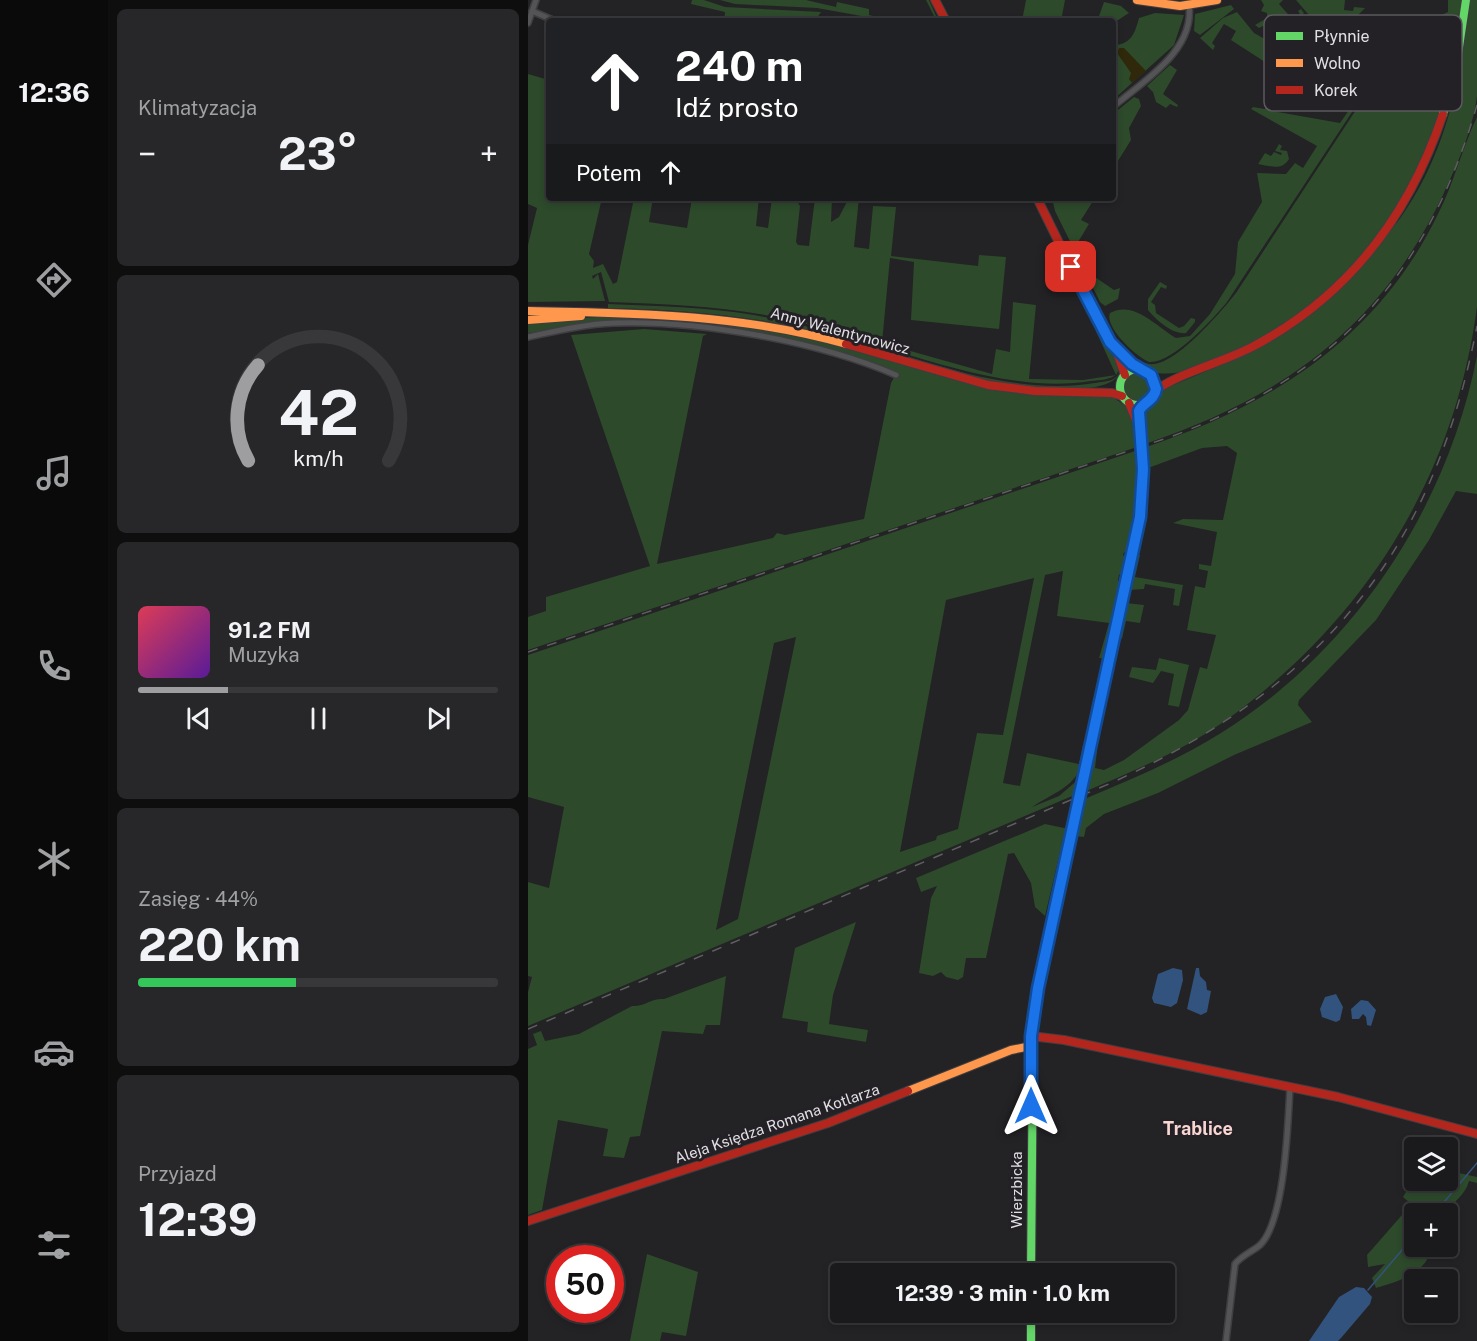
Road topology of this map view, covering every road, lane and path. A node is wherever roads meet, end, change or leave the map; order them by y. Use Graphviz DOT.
graph roads {
  1 [pos="536,0"];
  2 [pos="935,0"];
  3 [pos="1137,0"];
  4 [pos="1217,0"];
  5 [pos="1466,0"];
  6 [pos="1189,6"];
  7 [pos="532,11"];
  8 [pos="548,18"];
  9 [pos="944,18"];
  10 [pos="528,23"];
  11 [pos="1462,31"];
  12 [pos="1116,104"];
  13 [pos="1446,111"];
  14 [pos="1040,201"];
  15 [pos="528,311"];
  16 [pos="607,313"];
  17 [pos="528,320"];
  18 [pos="528,337"];
  19 [pos="1113,346"];
  20 [pos="1138,369"];
  21 [pos="1189,374"];
  22 [pos="896,375"];
  23 [pos="1152,376"];
  24 [pos="1123,378"];
  25 [pos="1156,390"];
  26 [pos="1065,392"];
  27 [pos="1122,396"];
  28 [pos="1129,403"];
  29 [pos="1142,405"];
  30 [pos="1138,427"];
  31 [pos="1031,1036"];
  32 [pos="1031,1046"];
  33 [pos="1290,1087"];
  34 [pos="1477,1134"];
  35 [pos="528,1221"];
  36 [pos="1031,1263"];
  37 [pos="1031,1323"];
  38 [pos="1031,1341"];
  39 [pos="1226,1341"];
  1 -- 7 [label="street"];
  2 -- 9 [label="main road"];
  3 -- 6 [label="main road"];
  4 -- 6 [label="main road"];
  5 -- 11 [label="main road"];
  6 -- 12 [label="street"];
  7 -- 8 [label="street"];
  7 -- 10 [label="street"];
  13 -- 21 [label="main road"];
  14 -- 19 [label="main road"];
  15 -- 16 [label="main road, Anny Walentynowicz"];
  16 -- 17 [label="main road, Anny Walentynowicz"];
  16 -- 26 [label="main road, Anny Walentynowicz"];
  18 -- 22 [label="street"];
  19 -- 20 [label="main road"];
  19 -- 24 [label="main road"];
  20 -- 23 [label="main road"];
  20 -- 24 [label="main road"];
  21 -- 23 [label="main road"];
  21 -- 25 [label="main road"];
  23 -- 25 [label="main road"];
  24 -- 26 [label="main road, Anny Walentynowicz"];
  24 -- 27 [label="main road"];
  25 -- 29 [label="main road"];
  26 -- 27 [label="main road, Anny Walentynowicz"];
  27 -- 28 [label="main road"];
  28 -- 29 [label="main road"];
  28 -- 30 [label="main road"];
  29 -- 30 [label="main road"];
  30 -- 31 [label="main road, Wierzbicka"];
  31 -- 32 [label="main road, Wierzbicka"];
  31 -- 33 [label="main road"];
  32 -- 35 [label="main road, Aleja Księdza Romana Kotlarza"];
  32 -- 36 [label="main road, Wierzbicka"];
  33 -- 34 [label="main road"];
  33 -- 39 [label="street"];
  37 -- 38 [label="main road"];
}
